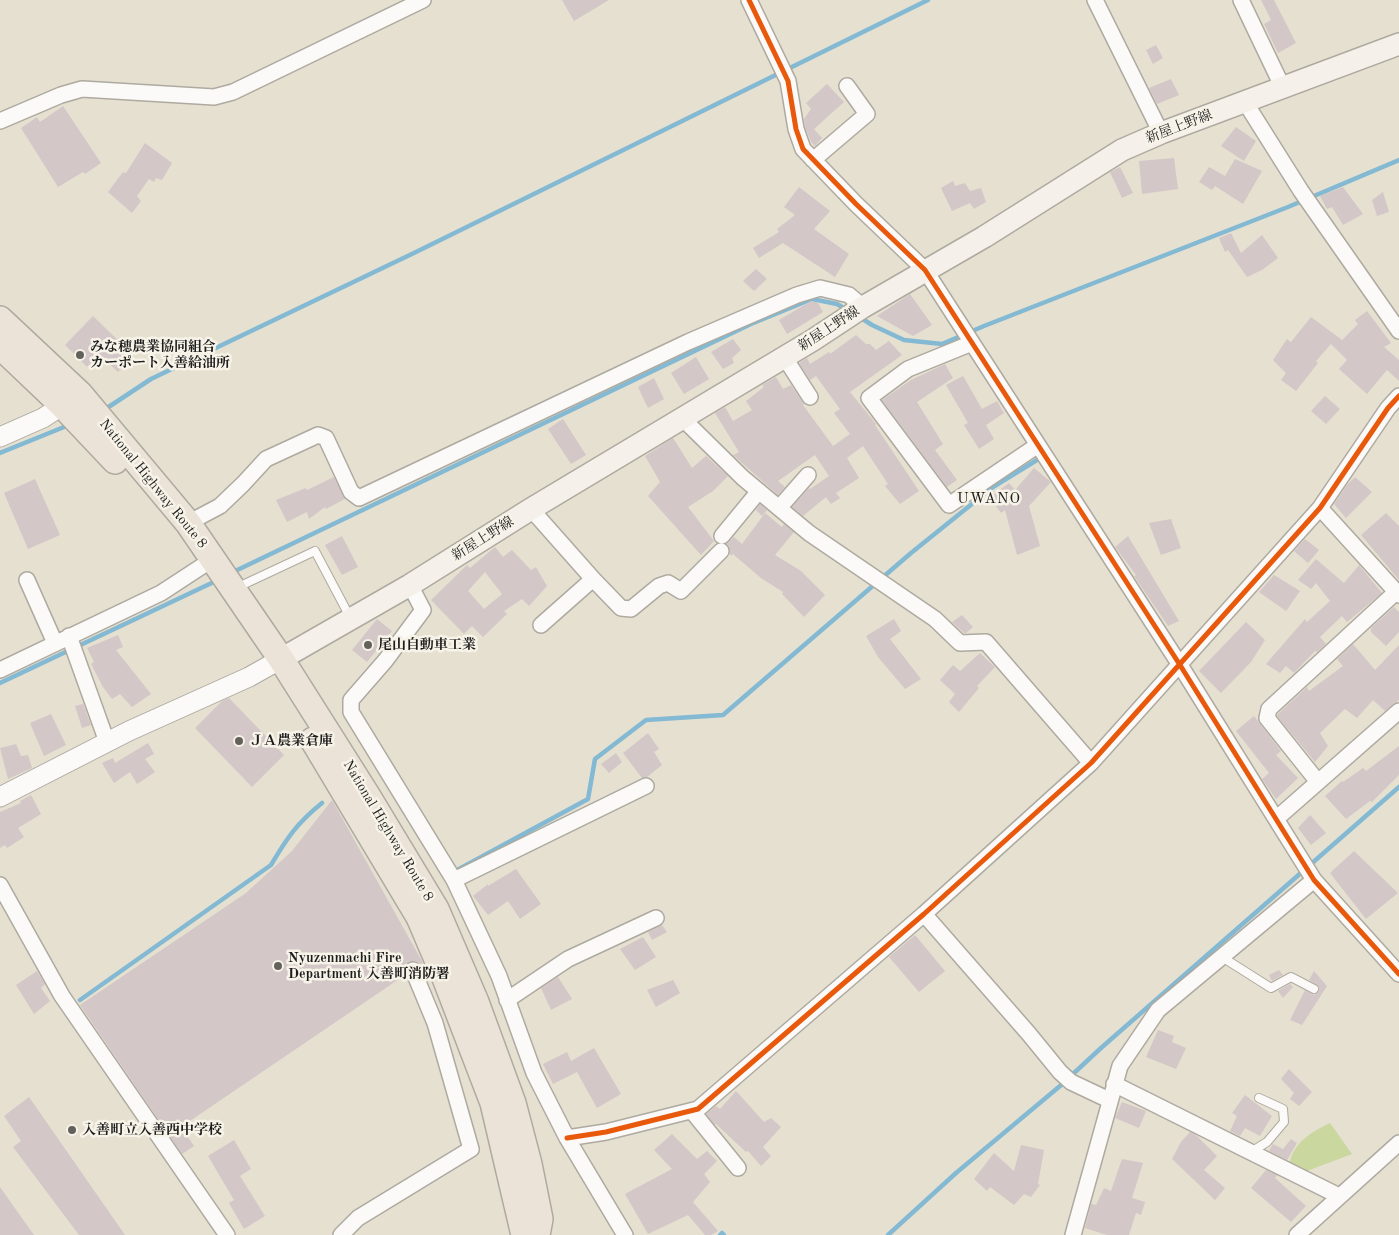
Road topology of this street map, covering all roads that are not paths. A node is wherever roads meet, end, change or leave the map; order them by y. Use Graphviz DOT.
graph roads {
  1 [pos="422,0"];
  2 [pos="749,0"];
  3 [pos="1095,0"];
  4 [pos="1240,0"];
  5 [pos="1399,44"];
  6 [pos="847,86"];
  7 [pos="1283,88"];
  8 [pos="1245,102"];
  9 [pos="0,121"];
  10 [pos="1161,133"];
  11 [pos="813,160"];
  12 [pos="926,270"];
  13 [pos="863,307"];
  14 [pos="0,319"];
  15 [pos="1399,331"];
  16 [pos="972,343"];
  17 [pos="0,346"];
  18 [pos="785,358"];
  19 [pos="1399,396"];
  20 [pos="810,397"];
  21 [pos="71,400"];
  22 [pos="683,419"];
  23 [pos="0,436"];
  24 [pos="1038,445"];
  25 [pos="808,475"];
  26 [pos="759,491"];
  27 [pos="779,508"];
  28 [pos="1320,508"];
  29 [pos="531,509"];
  30 [pos="188,523"];
  31 [pos="722,536"];
  32 [pos="721,552"];
  33 [pos="206,563"];
  34 [pos="593,579"];
  35 [pos="27,580"];
  36 [pos="410,585"];
  37 [pos="234,589"];
  38 [pos="1398,594"];
  39 [pos="351,619"];
  40 [pos="541,625"];
  41 [pos="69,636"];
  42 [pos="55,643"];
  43 [pos="275,662"];
  44 [pos="1180,665"];
  45 [pos="0,670"];
  46 [pos="1399,712"];
  47 [pos="106,742"];
  48 [pos="1091,763"];
  49 [pos="1318,782"];
  50 [pos="646,786"];
  51 [pos="0,797"];
  52 [pos="1276,819"];
  53 [pos="454,880"];
  54 [pos="1314,880"];
  55 [pos="0,885"];
  56 [pos="924,914"];
  57 [pos="656,918"];
  58 [pos="1222,957"];
  59 [pos="412,970"];
  60 [pos="1399,974"];
  61 [pos="1314,989"];
  62 [pos="507,1000"];
  63 [pos="1114,1084"];
  64 [pos="1259,1098"];
  65 [pos="1109,1100"];
  66 [pos="692,1111"];
  67 [pos="566,1138"];
  68 [pos="1399,1143"];
  69 [pos="1251,1152"];
  70 [pos="738,1168"];
  71 [pos="1339,1196"];
  72 [pos="227,1235"];
  73 [pos="341,1235"];
  74 [pos="524,1235"];
  75 [pos="537,1235"];
  76 [pos="625,1235"];
  77 [pos="1073,1235"];
  78 [pos="1297,1235"];
  1 -- 9 [label="street"];
  2 -- 11 [label="street"];
  3 -- 10 [label="street"];
  4 -- 7 [label="street"];
  5 -- 7 [label="main road, 新屋上野線"];
  6 -- 11 [label="street"];
  7 -- 8 [label="main road, 新屋上野線"];
  8 -- 10 [label="main road, 新屋上野線"];
  8 -- 15 [label="street"];
  10 -- 12 [label="main road, 新屋上野線"];
  11 -- 12 [label="street"];
  12 -- 13 [label="main road, 新屋上野線"];
  12 -- 16 [label="street"];
  13 -- 18 [label="main road, 新屋上野線"];
  13 -- 30 [label="street"];
  14 -- 21 [label="highway, National Highway Route 8"];
  16 -- 24 [label="street"];
  16 -- 24 [label="street"];
  17 -- 21 [label="highway, National Highway Route 8"];
  18 -- 20 [label="street"];
  18 -- 22 [label="main road, 新屋上野線"];
  19 -- 28 [label="street"];
  21 -- 23 [label="street"];
  21 -- 30 [label="highway, National Highway Route 8"];
  21 -- 33 [label="highway, National Highway Route 8"];
  22 -- 26 [label="street"];
  22 -- 29 [label="main road, 新屋上野線"];
  24 -- 44 [label="street"];
  25 -- 27 [label="street"];
  26 -- 27 [label="street"];
  26 -- 31 [label="street"];
  27 -- 48 [label="street"];
  28 -- 38 [label="street"];
  28 -- 44 [label="street"];
  29 -- 34 [label="street"];
  29 -- 36 [label="main road, 新屋上野線"];
  30 -- 33 [label="highway, National Highway Route 8"];
  32 -- 34 [label="street"];
  33 -- 37 [label="highway, National Highway Route 8"];
  33 -- 41 [label="street"];
  33 -- 43 [label="highway, National Highway Route 8"];
  34 -- 40 [label="street"];
  35 -- 42 [label="street"];
  36 -- 39 [label="main road, 新屋上野線"];
  36 -- 53 [label="street"];
  37 -- 39 [label="lane"];
  37 -- 43 [label="highway, National Highway Route 8"];
  38 -- 49 [label="street"];
  39 -- 43 [label="main road, 新屋上野線"];
  41 -- 42 [label="street"];
  41 -- 47 [label="street"];
  42 -- 45 [label="street"];
  43 -- 47 [label="street"];
  43 -- 74 [label="highway, National Highway Route 8"];
  43 -- 75 [label="highway, National Highway Route 8"];
  44 -- 48 [label="street"];
  44 -- 52 [label="street"];
  46 -- 49 [label="street"];
  47 -- 51 [label="street"];
  48 -- 56 [label="street"];
  49 -- 52 [label="street"];
  50 -- 53 [label="street"];
  52 -- 54 [label="street"];
  53 -- 62 [label="street"];
  54 -- 58 [label="street"];
  54 -- 60 [label="street"];
  55 -- 72 [label="street"];
  56 -- 65 [label="street"];
  56 -- 66 [label="street"];
  57 -- 62 [label="street"];
  58 -- 61 [label="lane"];
  58 -- 63 [label="street"];
  59 -- 73 [label="street"];
  62 -- 67 [label="street"];
  63 -- 65 [label="street"];
  63 -- 69 [label="street"];
  64 -- 69 [label="lane"];
  65 -- 77 [label="street"];
  66 -- 67 [label="street"];
  66 -- 70 [label="street"];
  67 -- 76 [label="street"];
  68 -- 71 [label="street"];
  69 -- 71 [label="street"];
  71 -- 78 [label="street"];
}
